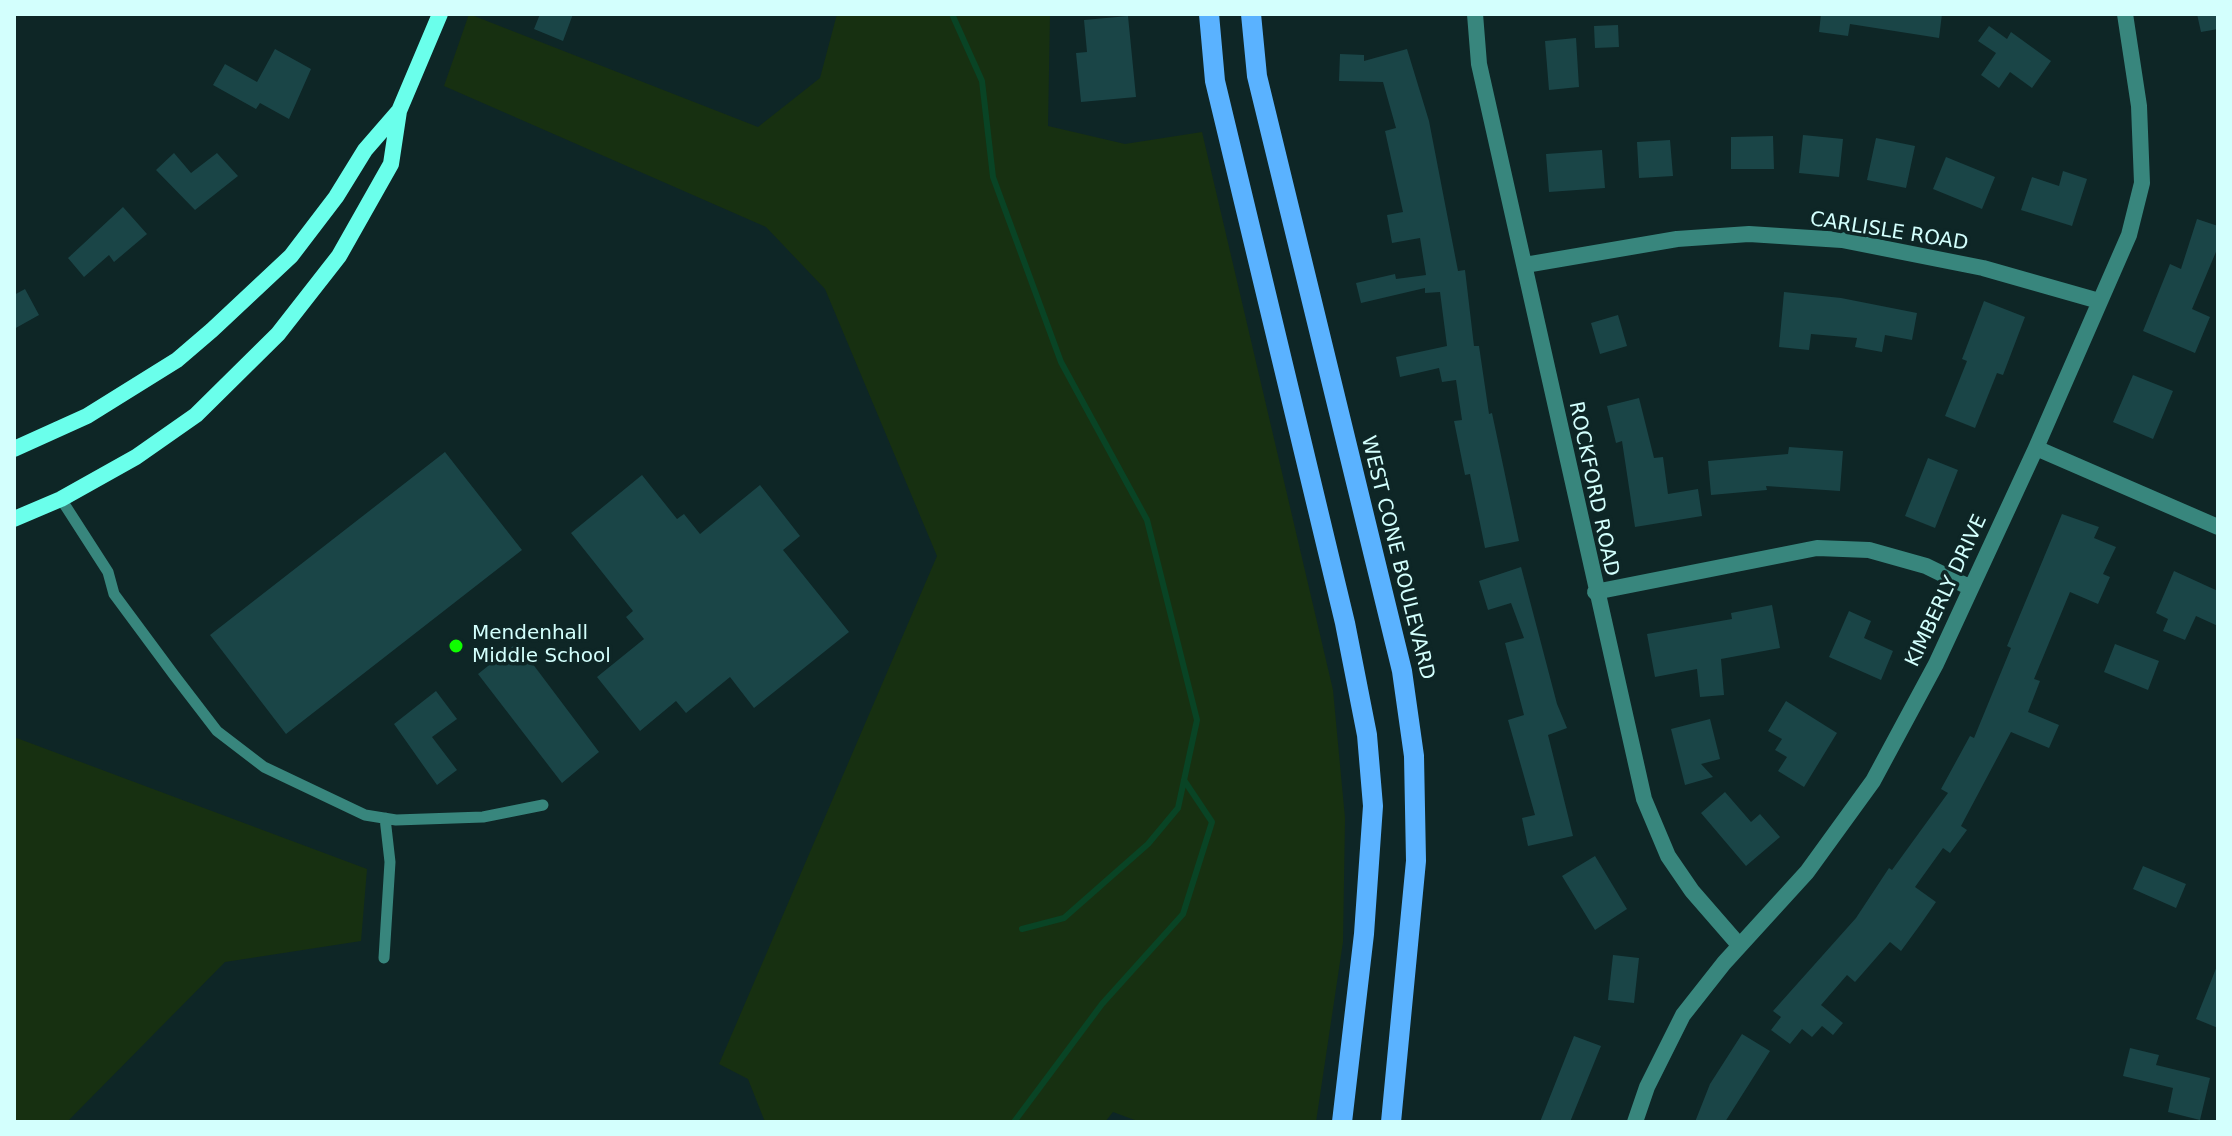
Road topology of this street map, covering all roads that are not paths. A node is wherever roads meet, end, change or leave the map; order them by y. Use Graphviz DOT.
graph roads {
  1 [pos="440,14"];
  2 [pos="1209,14"];
  3 [pos="1251,14"];
  4 [pos="1475,14"];
  5 [pos="2125,14"];
  6 [pos="399,111"];
  7 [pos="1525,265"];
  8 [pos="2099,301"];
  9 [pos="2036,448"];
  10 [pos="14,449"];
  11 [pos="61,499"];
  12 [pos="14,519"];
  13 [pos="2218,527"];
  14 [pos="1971,588"];
  15 [pos="1595,592"];
  16 [pos="543,805"];
  17 [pos="385,818"];
  18 [pos="1739,945"];
  19 [pos="384,958"];
  20 [pos="1342,1122"];
  21 [pos="1391,1122"];
  22 [pos="1635,1122"];
  1 -- 6 [label="street"];
  2 -- 20 [label="main road"];
  3 -- 21 [label="main road, WEST CONE BOULEVARD"];
  4 -- 7 [label="street, ROCKFORD ROAD"];
  5 -- 8 [label="street, KIMBERLY DRIVE"];
  6 -- 10 [label="street"];
  6 -- 11 [label="street"];
  7 -- 8 [label="street, CARLISLE ROAD"];
  7 -- 15 [label="street, ROCKFORD ROAD"];
  8 -- 9 [label="street, KIMBERLY DRIVE"];
  9 -- 13 [label="street"];
  9 -- 14 [label="street, KIMBERLY DRIVE"];
  11 -- 12 [label="street"];
  11 -- 17 [label="lane"];
  14 -- 15 [label="street"];
  14 -- 18 [label="street, KIMBERLY DRIVE"];
  15 -- 18 [label="street, ROCKFORD ROAD"];
  16 -- 17 [label="lane"];
  17 -- 19 [label="lane"];
  18 -- 22 [label="street, KIMBERLY DRIVE"];
}
